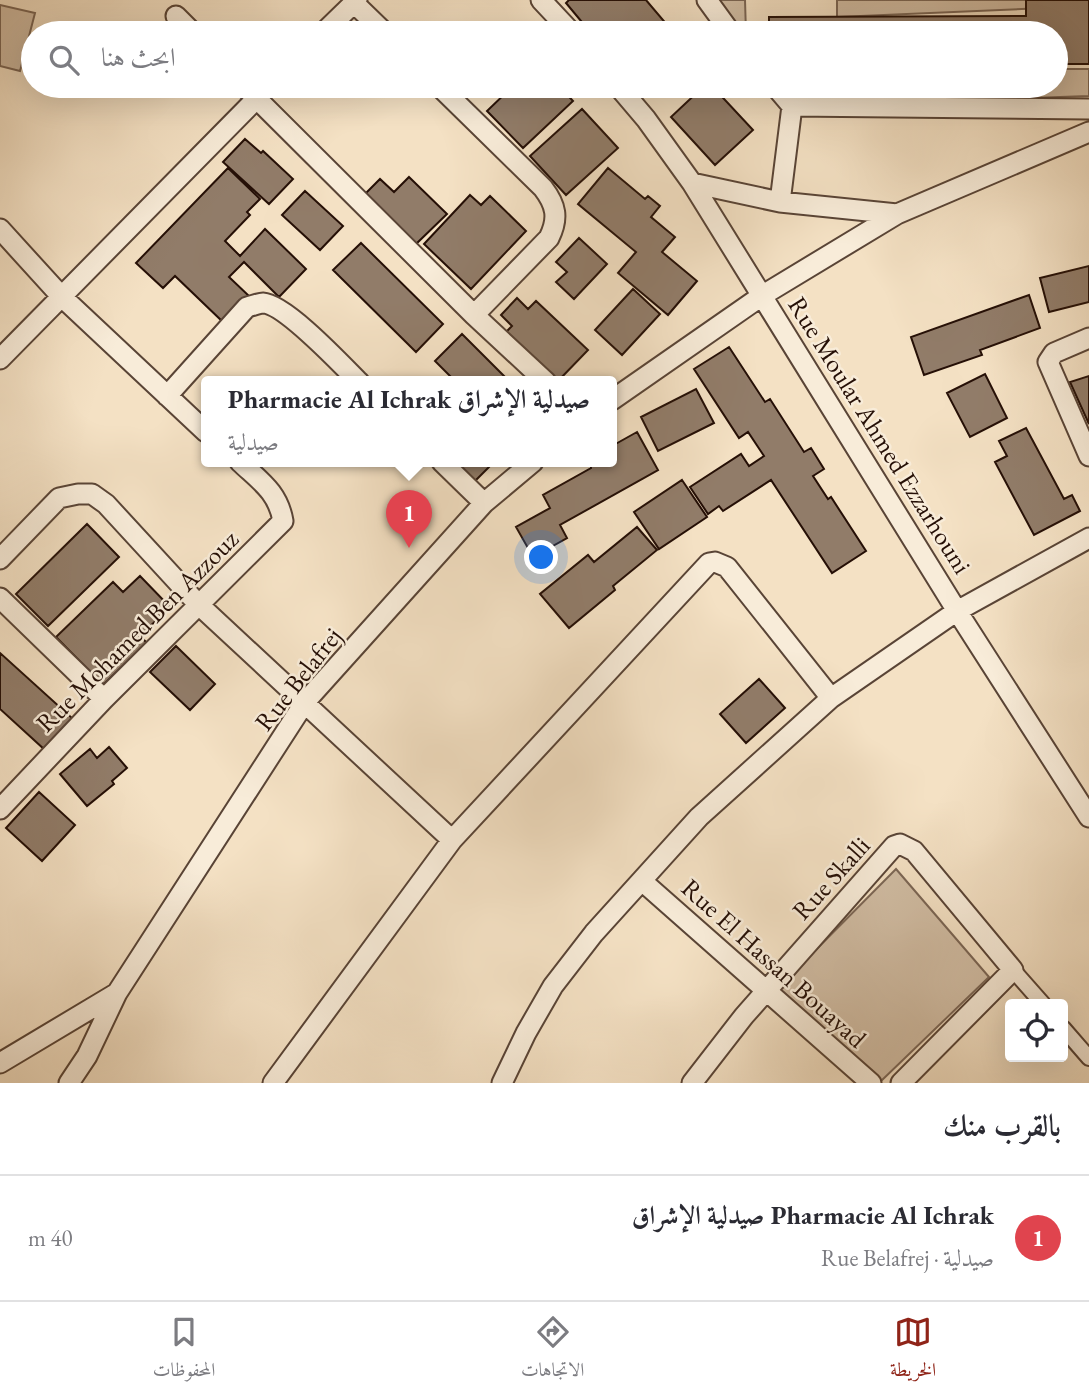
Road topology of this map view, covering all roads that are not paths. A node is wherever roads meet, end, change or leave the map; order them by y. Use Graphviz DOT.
graph roads {
  1 [pos="541,0"];
  2 [pos="707,0"];
  3 [pos="355,1"];
  4 [pos="176,16"];
  5 [pos="181,21"];
  6 [pos="335,21"];
  7 [pos="374,21"];
  8 [pos="561,21"];
  9 [pos="722,21"];
  10 [pos="248,98"];
  11 [pos="264,98"];
  12 [pos="451,98"];
  13 [pos="628,98"];
  14 [pos="785,98"];
  15 [pos="792,106"];
  16 [pos="1081,109"];
  17 [pos="1086,133"];
  18 [pos="692,183"];
  19 [pos="780,202"];
  20 [pos="897,214"];
  21 [pos="0,229"];
  22 [pos="763,295"];
  23 [pos="61,296"];
  24 [pos="474,314"];
  25 [pos="1089,338"];
  26 [pos="0,359"];
  27 [pos="353,376"];
  28 [pos="540,376"];
  29 [pos="167,396"];
  30 [pos="617,397"];
  31 [pos="201,427"];
  32 [pos="1089,456"];
  33 [pos="245,467"];
  34 [pos="447,467"];
  35 [pos="527,467"];
  36 [pos="484,503"];
  37 [pos="1089,538"];
  38 [pos="0,559"];
  39 [pos="198,604"];
  40 [pos="2,605"];
  41 [pos="957,611"];
  42 [pos="831,698"];
  43 [pos="104,699"];
  44 [pos="305,702"];
  45 [pos="0,809"];
  46 [pos="1089,817"];
  47 [pos="452,840"];
  48 [pos="642,881"];
  49 [pos="1013,970"];
  50 [pos="766,992"];
  51 [pos="117,993"];
  52 [pos="1039,999"];
  53 [pos="1068,1034"];
  54 [pos="1089,1058"];
  55 [pos="0,1063"];
  56 [pos="69,1083"];
  57 [pos="274,1083"];
  58 [pos="502,1083"];
  59 [pos="692,1083"];
  60 [pos="870,1083"];
  61 [pos="901,1083"];
  1 -- 8 [label="street"];
  2 -- 9 [label="street"];
  3 -- 6 [label="street"];
  3 -- 7 [label="street"];
  4 -- 5 [label="street"];
  10 -- 23 [label="street"];
  11 -- 24 [label="street"];
  12 -- 24 [label="street"];
  13 -- 18 [label="street, Rue Moular Ahmed Ezzarhouni"];
  14 -- 15 [label="street"];
  15 -- 16 [label="street"];
  15 -- 19 [label="street"];
  16 -- 17 [label="street"];
  17 -- 20 [label="street"];
  18 -- 19 [label="street"];
  18 -- 22 [label="street, Rue Moular Ahmed Ezzarhouni"];
  19 -- 20 [label="street"];
  20 -- 22 [label="street"];
  21 -- 23 [label="street"];
  22 -- 30 [label="street"];
  22 -- 41 [label="street, Rue Moular Ahmed Ezzarhouni"];
  23 -- 26 [label="street"];
  23 -- 29 [label="street"];
  24 -- 28 [label="street"];
  25 -- 32 [label="street"];
  27 -- 29 [label="street"];
  29 -- 31 [label="street"];
  33 -- 39 [label="street, Rue Mohamed Ben Azzouz"];
  34 -- 36 [label="street"];
  35 -- 36 [label="street, Rue Belafrej"];
  36 -- 44 [label="street, Rue Belafrej"];
  37 -- 41 [label="street"];
  38 -- 39 [label="street"];
  39 -- 43 [label="street, Rue Mohamed Ben Azzouz"];
  39 -- 44 [label="street"];
  40 -- 43 [label="street"];
  41 -- 42 [label="street"];
  41 -- 46 [label="street, Rue Moular Ahmed Ezzarhouni"];
  42 -- 47 [label="street"];
  42 -- 48 [label="street"];
  43 -- 45 [label="street, Rue Mohamed Ben Azzouz"];
  44 -- 47 [label="street"];
  44 -- 51 [label="street, Rue Belafrej"];
  47 -- 57 [label="street"];
  48 -- 50 [label="street, Rue El Hassan Bouayad"];
  48 -- 58 [label="street"];
  49 -- 50 [label="street, Rue Skalli"];
  49 -- 52 [label="street, Rue Skalli"];
  49 -- 61 [label="street"];
  50 -- 59 [label="street, Rue Skalli"];
  50 -- 60 [label="street, Rue El Hassan Bouayad"];
  51 -- 55 [label="street, Rue Belafrej"];
  51 -- 56 [label="street, Rue Belafrej"];
  53 -- 54 [label="street"];
}
